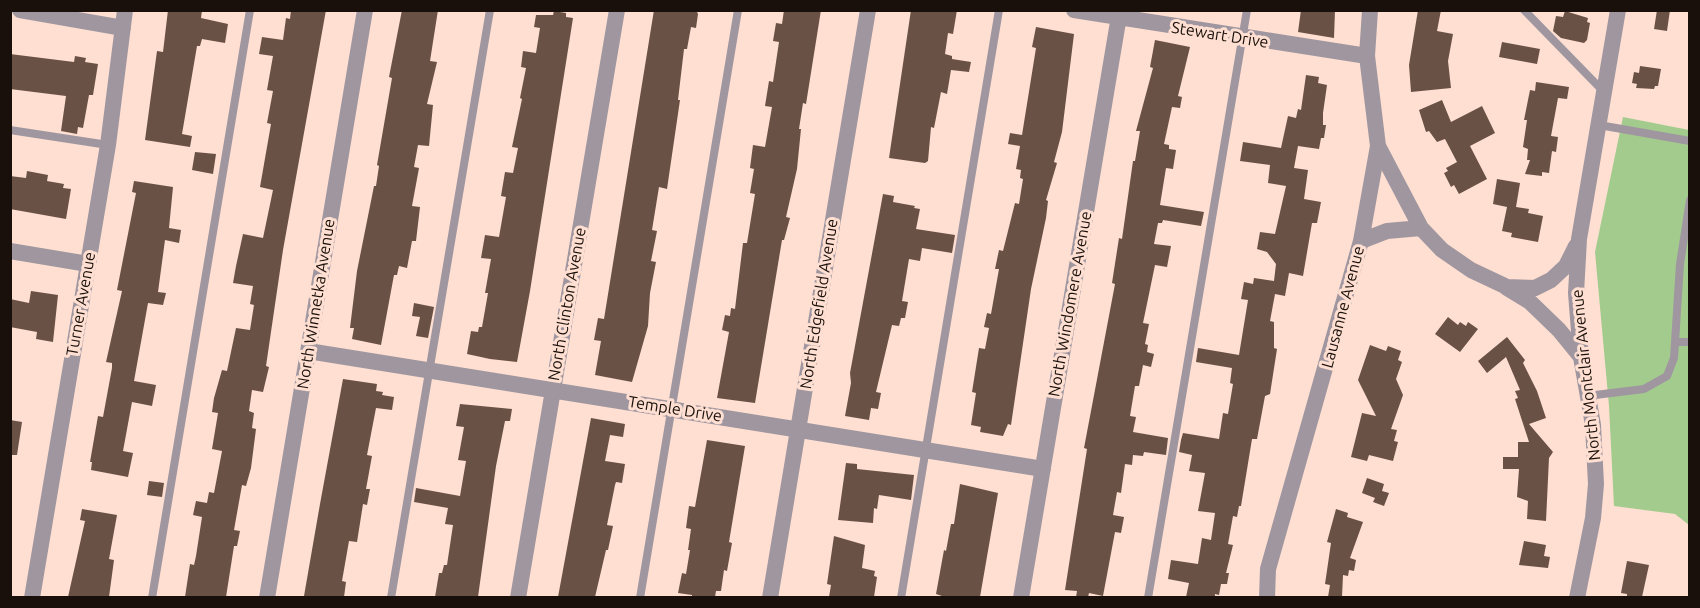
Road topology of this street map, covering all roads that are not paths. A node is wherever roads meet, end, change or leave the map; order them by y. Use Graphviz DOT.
graph roads {
  1 [pos="20,10"];
  2 [pos="126,10"];
  3 [pos="250,10"];
  4 [pos="365,10"];
  5 [pos="490,10"];
  6 [pos="617,10"];
  7 [pos="738,10"];
  8 [pos="868,10"];
  9 [pos="999,10"];
  10 [pos="1074,10"];
  11 [pos="1247,10"];
  12 [pos="1370,10"];
  13 [pos="1524,10"];
  14 [pos="1618,10"];
  15 [pos="1119,14"];
  16 [pos="123,28"];
  17 [pos="1242,39"];
  18 [pos="1367,56"];
  19 [pos="1604,93"];
  20 [pos="1599,125"];
  21 [pos="10,130"];
  22 [pos="1689,141"];
  23 [pos="108,145"];
  24 [pos="1378,146"];
  25 [pos="1689,200"];
  26 [pos="1421,228"];
  27 [pos="1579,239"];
  28 [pos="1361,242"];
  29 [pos="10,251"];
  30 [pos="88,264"];
  31 [pos="1507,287"];
  32 [pos="1676,342"];
  33 [pos="1689,342"];
  34 [pos="308,351"];
  35 [pos="1581,357"];
  36 [pos="428,370"];
  37 [pos="552,389"];
  38 [pos="1587,396"];
  39 [pos="671,408"];
  40 [pos="799,429"];
  41 [pos="927,450"];
  42 [pos="1043,469"];
  43 [pos="32,597"];
  44 [pos="152,597"];
  45 [pos="267,597"];
  46 [pos="391,597"];
  47 [pos="518,597"];
  48 [pos="640,597"];
  49 [pos="770,597"];
  50 [pos="901,597"];
  51 [pos="1021,597"];
  52 [pos="1148,597"];
  53 [pos="1267,597"];
  54 [pos="1577,597"];
  1 -- 16 [label="street"];
  2 -- 16 [label="street, Turner Avenue"];
  3 -- 44 [label="lane"];
  4 -- 34 [label="street, North Winnetka Avenue"];
  5 -- 36 [label="lane"];
  6 -- 37 [label="street, North Clinton Avenue"];
  7 -- 39 [label="lane"];
  8 -- 40 [label="street, North Edgefield Avenue"];
  9 -- 41 [label="lane"];
  10 -- 15 [label="street, Stewart Drive"];
  11 -- 17 [label="lane"];
  12 -- 18 [label="street, Lausanne Avenue"];
  13 -- 19 [label="lane"];
  14 -- 19 [label="street, North Montclair Avenue"];
  15 -- 17 [label="street, Stewart Drive"];
  15 -- 42 [label="street, North Windomere Avenue"];
  16 -- 23 [label="street, Turner Avenue"];
  17 -- 18 [label="street, Stewart Drive"];
  17 -- 52 [label="lane"];
  18 -- 24 [label="street, Lausanne Avenue"];
  19 -- 20 [label="street, North Montclair Avenue"];
  20 -- 22 [label="lane"];
  20 -- 27 [label="street, North Montclair Avenue"];
  21 -- 23 [label="lane"];
  23 -- 30 [label="street, Turner Avenue"];
  24 -- 26 [label="street"];
  24 -- 28 [label="street, Lausanne Avenue"];
  25 -- 32 [label="lane"];
  26 -- 28 [label="street"];
  26 -- 31 [label="street"];
  27 -- 31 [label="street"];
  27 -- 35 [label="street, North Montclair Avenue"];
  28 -- 53 [label="street, Lausanne Avenue"];
  29 -- 30 [label="street"];
  30 -- 43 [label="street, Turner Avenue"];
  31 -- 35 [label="street"];
  32 -- 33 [label="lane"];
  32 -- 38 [label="lane"];
  34 -- 36 [label="street, Temple Drive"];
  34 -- 45 [label="street, North Winnetka Avenue"];
  35 -- 38 [label="street, North Montclair Avenue"];
  36 -- 37 [label="street, Temple Drive"];
  36 -- 46 [label="lane"];
  37 -- 39 [label="street, Temple Drive"];
  37 -- 47 [label="street, North Clinton Avenue"];
  38 -- 54 [label="street, North Montclair Avenue"];
  39 -- 40 [label="street, Temple Drive"];
  39 -- 48 [label="lane"];
  40 -- 41 [label="street, Temple Drive"];
  40 -- 49 [label="street, North Edgefield Avenue"];
  41 -- 42 [label="street, Temple Drive"];
  41 -- 50 [label="lane"];
  42 -- 51 [label="street, North Windomere Avenue"];
}
